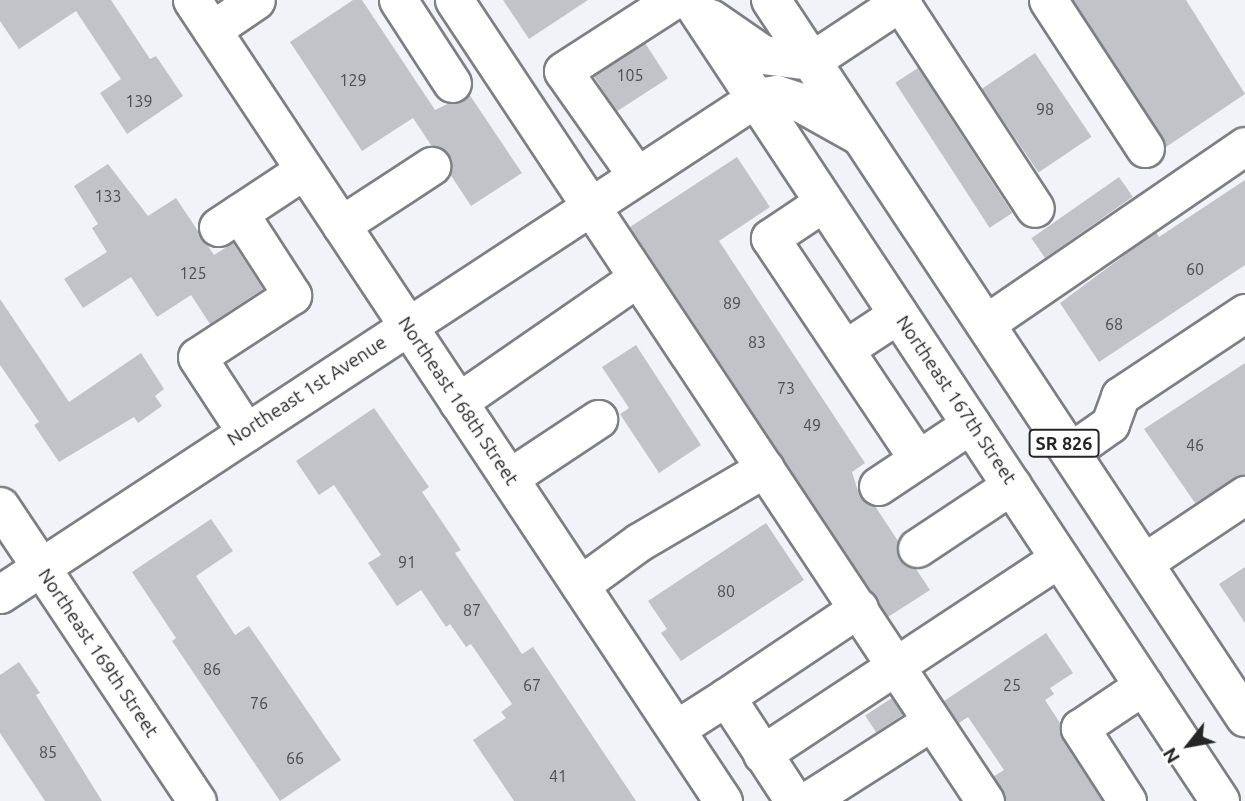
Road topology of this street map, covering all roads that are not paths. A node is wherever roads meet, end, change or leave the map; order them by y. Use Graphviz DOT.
graph roads {
  1 [pos="192,0"];
  2 [pos="257,0"];
  3 [pos="398,0"];
  4 [pos="771,0"];
  5 [pos="1048,0"];
  6 [pos="902,1"];
  7 [pos="686,2"];
  8 [pos="456,4"];
  9 [pos="212,30"];
  10 [pos="420,33"];
  11 [pos="811,61"];
  12 [pos="452,83"];
  13 [pos="756,99"];
  14 [pos="861,137"];
  15 [pos="1245,146"];
  16 [pos="1145,148"];
  17 [pos="431,166"];
  18 [pos="304,170"];
  19 [pos="637,176"];
  20 [pos="824,202"];
  21 [pos="590,206"];
  22 [pos="1035,208"];
  23 [pos="341,225"];
  24 [pos="637,278"];
  25 [pos="1245,313"];
  26 [pos="898,314"];
  27 [pos="985,324"];
  28 [pos="407,325"];
  29 [pos="845,349"];
  30 [pos="458,402"];
  31 [pos="598,419"];
  32 [pos="971,424"];
  33 [pos="246,432"];
  34 [pos="1070,452"];
  35 [pos="918,459"];
  36 [pos="765,468"];
  37 [pos="509,478"];
  38 [pos="1012,485"];
  39 [pos="878,486"];
  40 [pos="1245,495"];
  41 [pos="0,506"];
  42 [pos="917,548"];
  43 [pos="1059,558"];
  44 [pos="1143,563"];
  45 [pos="41,567"];
  46 [pos="580,585"];
  47 [pos="0,594"];
  48 [pos="859,608"];
  49 [pos="896,666"];
  50 [pos="1144,685"];
  51 [pos="726,697"];
  52 [pos="1245,717"];
  53 [pos="932,721"];
  54 [pos="676,729"];
  55 [pos="762,754"];
  56 [pos="197,801"];
  57 [pos="723,801"];
  58 [pos="794,801"];
  59 [pos="807,801"];
  60 [pos="985,801"];
  61 [pos="1127,801"];
  62 [pos="1220,801"];
  1 -- 9 [label="street, Northeast 168th Street"];
  2 -- 9 [label="street"];
  3 -- 10 [label="street"];
  4 -- 11 [label="main road, SR 826"];
  5 -- 16 [label="street"];
  6 -- 11 [label="street"];
  6 -- 22 [label="street"];
  7 -- 11 [label="main road"];
  7 -- 13 [label="main road, Northeast 167th Street / SR 826"];
  7 -- 19 [label="street"];
  8 -- 10 [label="street"];
  8 -- 21 [label="street"];
  9 -- 18 [label="street, Northeast 168th Street"];
  10 -- 12 [label="street"];
  11 -- 14 [label="main road, SR 826"];
  13 -- 14 [label="main road"];
  13 -- 19 [label="street, Northeast 1st Avenue"];
  13 -- 20 [label="main road, Northeast 167th Street / SR 826"];
  14 -- 27 [label="main road, SR 826"];
  15 -- 27 [label="street"];
  17 -- 23 [label="street"];
  18 -- 23 [label="street, Northeast 168th Street"];
  18 -- 33 [label="street"];
  19 -- 21 [label="street, Northeast 1st Avenue"];
  20 -- 26 [label="main road, Northeast 167th Street / SR 826"];
  20 -- 29 [label="street"];
  21 -- 24 [label="street"];
  21 -- 28 [label="street, Northeast 1st Avenue"];
  23 -- 28 [label="street, Northeast 168th Street"];
  24 -- 30 [label="street"];
  24 -- 36 [label="street"];
  25 -- 34 [label="street"];
  26 -- 29 [label="street"];
  26 -- 32 [label="main road, Northeast 167th Street / SR 826"];
  27 -- 34 [label="main road, SR 826"];
  28 -- 30 [label="street, Northeast 168th Street"];
  28 -- 33 [label="street, Northeast 1st Avenue"];
  29 -- 35 [label="street"];
  30 -- 37 [label="street, Northeast 168th Street"];
  31 -- 37 [label="street"];
  32 -- 35 [label="street"];
  32 -- 38 [label="main road, Northeast 167th Street / SR 826"];
  33 -- 45 [label="street, Northeast 1st Avenue"];
  34 -- 44 [label="main road, SR 826"];
  35 -- 39 [label="street"];
  36 -- 46 [label="street"];
  36 -- 48 [label="street"];
  37 -- 46 [label="street, Northeast 168th Street"];
  38 -- 42 [label="street"];
  38 -- 43 [label="main road, Northeast 167th Street / SR 826"];
  40 -- 44 [label="street"];
  41 -- 45 [label="street, Northeast 169th Street"];
  43 -- 49 [label="street"];
  43 -- 50 [label="main road, Northeast 167th Street / SR 826"];
  44 -- 52 [label="main road, SR 826"];
  45 -- 47 [label="street, Northeast 1st Avenue"];
  45 -- 56 [label="street, Northeast 169th Street"];
  46 -- 54 [label="street, Northeast 168th Street"];
  48 -- 49 [label="street"];
  48 -- 51 [label="street"];
  49 -- 53 [label="street"];
  49 -- 55 [label="street"];
  50 -- 61 [label="street"];
  50 -- 62 [label="main road, Northeast 167th Street / SR 826"];
  51 -- 54 [label="street"];
  51 -- 55 [label="street"];
  53 -- 59 [label="street"];
  53 -- 60 [label="street"];
  54 -- 57 [label="street, Northeast 168th Street"];
  55 -- 58 [label="street"];
}
